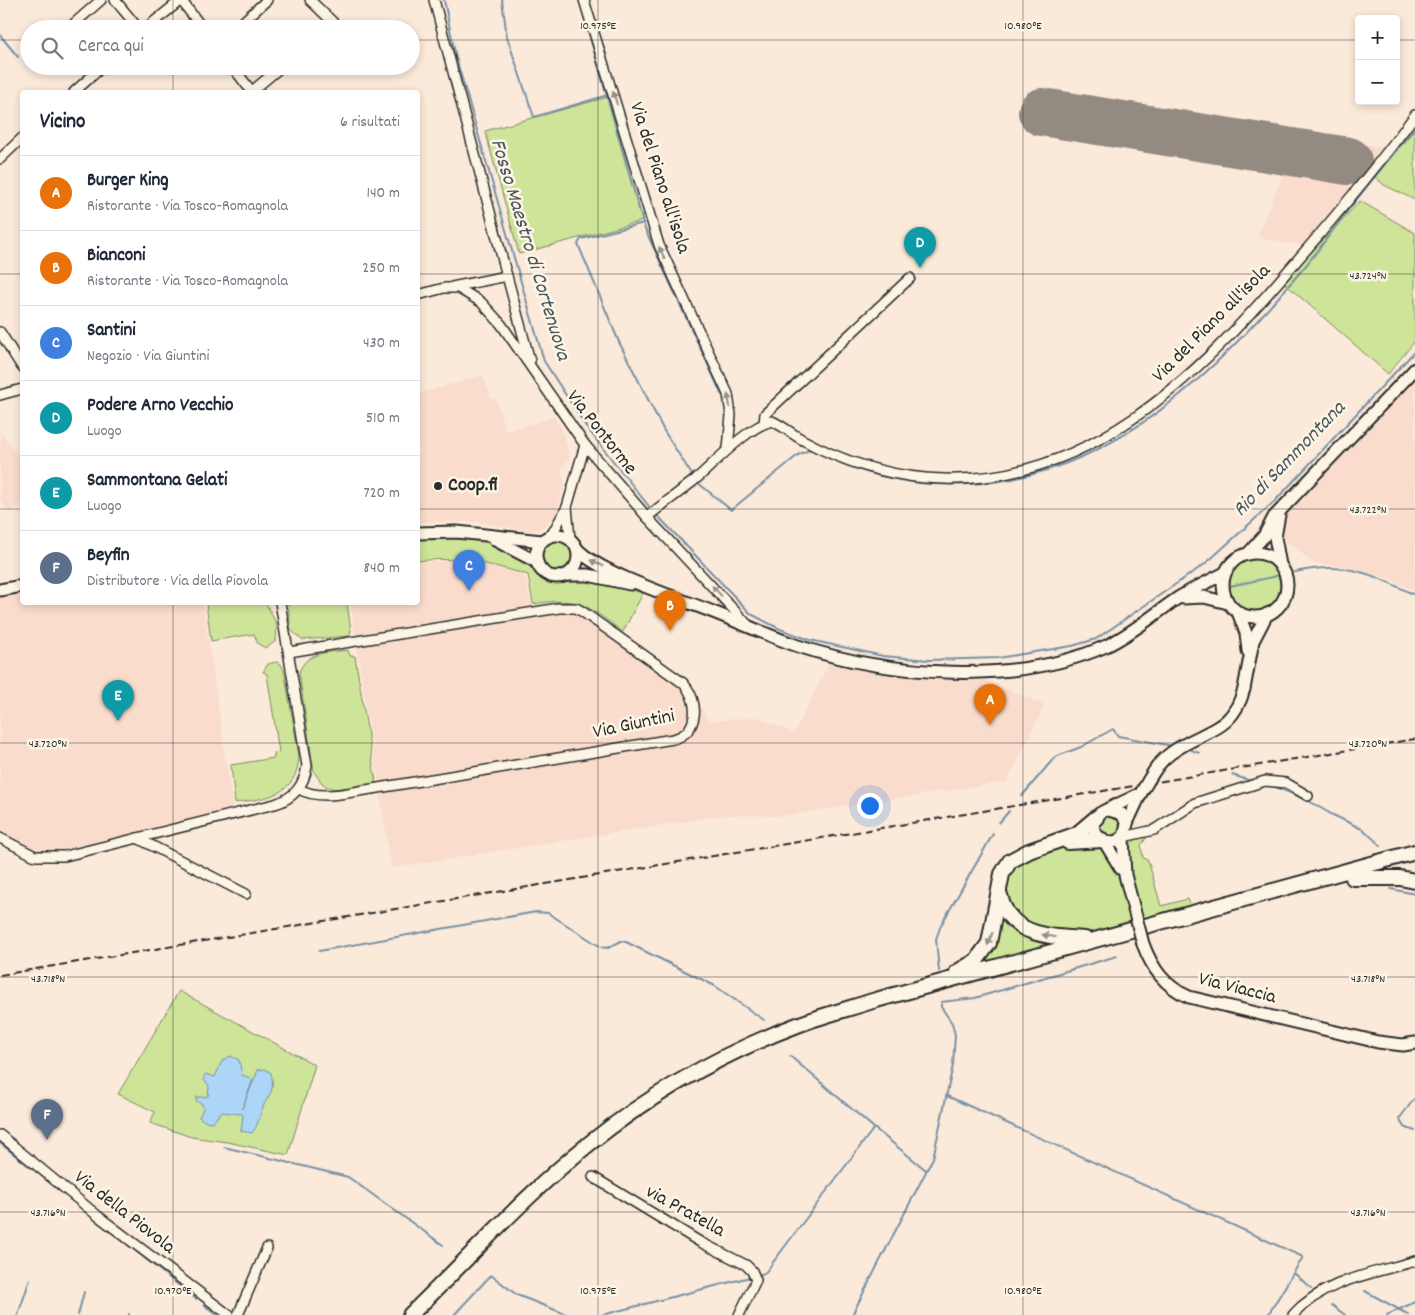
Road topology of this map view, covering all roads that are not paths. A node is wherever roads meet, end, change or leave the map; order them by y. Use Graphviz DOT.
graph roads {
  1 [pos="101,0"];
  2 [pos="115,0"];
  3 [pos="268,0"];
  4 [pos="310,0"];
  5 [pos="434,0"];
  6 [pos="584,0"];
  7 [pos="180,1"];
  8 [pos="78,20"];
  9 [pos="132,20"];
  10 [pos="157,20"];
  11 [pos="196,20"];
  12 [pos="245,20"];
  13 [pos="327,20"];
  14 [pos="93,75"];
  15 [pos="239,75"];
  16 [pos="271,75"];
  17 [pos="76,90"];
  18 [pos="250,90"];
  19 [pos="253,90"];
  20 [pos="1415,115"];
  21 [pos="20,140"];
  22 [pos="0,159"];
  23 [pos="507,276"];
  24 [pos="910,278"];
  25 [pos="444,288"];
  26 [pos="420,294"];
  27 [pos="0,332"];
  28 [pos="20,363"];
  29 [pos="532,369"];
  30 [pos="1415,369"];
  31 [pos="20,390"];
  32 [pos="0,395"];
  33 [pos="764,423"];
  34 [pos="585,445"];
  35 [pos="728,449"];
  36 [pos="567,507"];
  37 [pos="1280,511"];
  38 [pos="651,514"];
  39 [pos="420,533"];
  40 [pos="489,537"];
  41 [pos="546,539"];
  42 [pos="573,544"];
  43 [pos="1248,554"];
  44 [pos="537,562"];
  45 [pos="1280,565"];
  46 [pos="1225,573"];
  47 [pos="565,575"];
  48 [pos="20,586"];
  49 [pos="652,588"];
  50 [pos="0,590"];
  51 [pos="1177,599"];
  52 [pos="1228,603"];
  53 [pos="279,605"];
  54 [pos="1238,612"];
  55 [pos="1268,614"];
  56 [pos="750,627"];
  57 [pos="289,652"];
  58 [pos="1248,663"];
  59 [pos="299,790"];
  60 [pos="1141,793"];
  61 [pos="1308,796"];
  62 [pos="1109,810"];
  63 [pos="1096,818"];
  64 [pos="1127,824"];
  65 [pos="1146,833"];
  66 [pos="1123,837"];
  67 [pos="0,838"];
  68 [pos="137,838"];
  69 [pos="1103,840"];
  70 [pos="1050,844"];
  71 [pos="1415,852"];
  72 [pos="1415,860"];
  73 [pos="1125,875"];
  74 [pos="1353,878"];
  75 [pos="1415,881"];
  76 [pos="999,892"];
  77 [pos="246,894"];
  78 [pos="1097,940"];
  79 [pos="922,988"];
  80 [pos="1415,1043"];
  81 [pos="0,1134"];
  82 [pos="593,1177"];
  83 [pos="267,1248"];
  84 [pos="1415,1261"];
  85 [pos="229,1315"];
  86 [pos="238,1315"];
  87 [pos="410,1315"];
  88 [pos="422,1315"];
  89 [pos="739,1315"];
  90 [pos="1293,1315"];
  1 -- 8 [label="street"];
  2 -- 9 [label="street"];
  3 -- 12 [label="street"];
  4 -- 13 [label="street"];
  5 -- 23 [label="street"];
  35 -- 6 [label="street, Via del Piano all'isola, one-way"];
  7 -- 10 [label="street"];
  7 -- 11 [label="street"];
  14 -- 17 [label="street"];
  15 -- 18 [label="street"];
  16 -- 19 [label="street"];
  20 -- 33 [label="street, Via del Piano all'isola"];
  21 -- 22 [label="street"];
  23 -- 25 [label="street"];
  23 -- 29 [label="street"];
  24 -- 33 [label="street"];
  25 -- 26 [label="street, Via Pontorme"];
  25 -- 29 [label="street, Via Pontorme"];
  27 -- 28 [label="street"];
  29 -- 34 [label="street, Via Pontorme"];
  30 -- 37 [label="main road"];
  31 -- 32 [label="street"];
  33 -- 35 [label="street"];
  34 -- 36 [label="street"];
  34 -- 38 [label="street, Via Pontorme"];
  35 -- 38 [label="street"];
  36 -- 41 [label="street"];
  36 -- 42 [label="street"];
  37 -- 43 [label="main road"];
  37 -- 45 [label="main road"];
  56 -- 38 [label="street, Via Pontorme, one-way"];
  39 -- 40 [label="main road"];
  40 -- 41 [label="main road"];
  40 -- 44 [label="main road"];
  41 -- 42 [label="main road"];
  41 -- 44 [label="main road"];
  42 -- 47 [label="main road"];
  49 -- 42 [label="main road, one-way"];
  43 -- 45 [label="main road"];
  43 -- 46 [label="main road"];
  44 -- 47 [label="main road"];
  45 -- 55 [label="main road"];
  46 -- 51 [label="main road"];
  46 -- 52 [label="main road"];
  47 -- 49 [label="main road"];
  48 -- 50 [label="main road"];
  49 -- 56 [label="main road"];
  51 -- 52 [label="main road"];
  51 -- 56 [label="main road"];
  52 -- 54 [label="main road"];
  53 -- 57 [label="street"];
  54 -- 55 [label="main road"];
  54 -- 58 [label="main road"];
  55 -- 58 [label="main road"];
  57 -- 59 [label="street"];
  57 -- 59 [label="street, Via Giuntini"];
  58 -- 60 [label="main road, bridge"];
  59 -- 68 [label="street"];
  60 -- 62 [label="main road"];
  60 -- 64 [label="main road"];
  61 -- 65 [label="street"];
  62 -- 63 [label="main road"];
  62 -- 64 [label="main road"];
  63 -- 69 [label="main road"];
  63 -- 70 [label="highway"];
  64 -- 65 [label="street"];
  64 -- 66 [label="main road"];
  65 -- 66 [label="street"];
  66 -- 69 [label="main road"];
  66 -- 73 [label="main road"];
  67 -- 68 [label="street"];
  68 -- 77 [label="street"];
  69 -- 70 [label="highway"];
  69 -- 73 [label="main road"];
  70 -- 76 [label="highway"];
  71 -- 78 [label="highway"];
  72 -- 74 [label="highway"];
  73 -- 80 [label="main road, Via Viaccia, bridge"];
  74 -- 75 [label="highway"];
  74 -- 88 [label="highway"];
  78 -- 76 [label="highway, one-way"];
  76 -- 79 [label="highway, one-way"];
  78 -- 79 [label="highway"];
  79 -- 87 [label="highway"];
  81 -- 85 [label="street, Via della Piovola"];
  82 -- 89 [label="street, via Pratella"];
  83 -- 86 [label="street"];
  84 -- 90 [label="street"];
}
